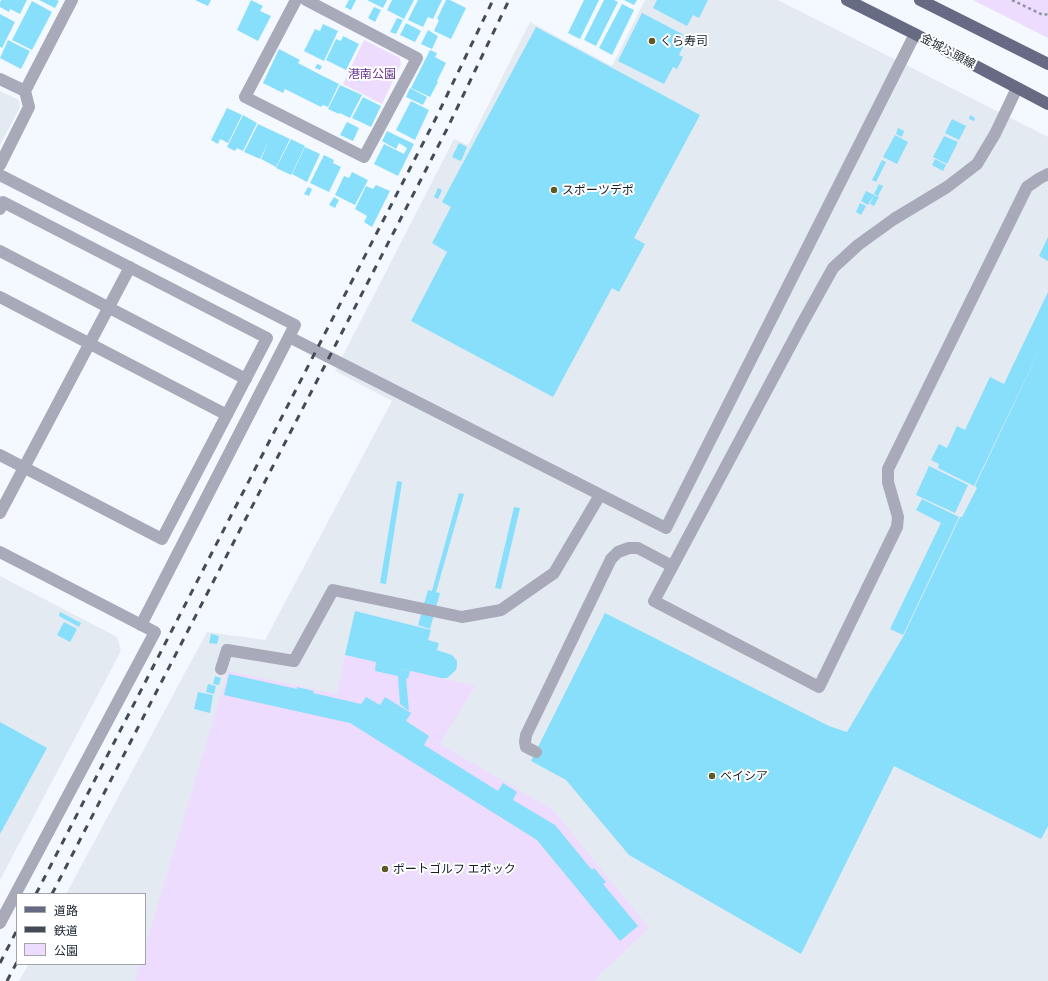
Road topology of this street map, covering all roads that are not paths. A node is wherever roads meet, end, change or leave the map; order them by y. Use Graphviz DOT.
graph roads {
  1 [pos="72,0"];
  2 [pos="296,0"];
  3 [pos="306,0"];
  4 [pos="847,0"];
  5 [pos="920,0"];
  6 [pos="915,34"];
  7 [pos="1048,64"];
  8 [pos="0,79"];
  9 [pos="1017,88"];
  10 [pos="25,91"];
  11 [pos="1048,104"];
  12 [pos="0,165"];
  13 [pos="1048,174"];
  14 [pos="0,175"];
  15 [pos="0,209"];
  16 [pos="0,251"];
  17 [pos="130,267"];
  18 [pos="0,297"];
  19 [pos="108,308"];
  20 [pos="289,337"];
  21 [pos="89,343"];
  22 [pos="246,379"];
  23 [pos="227,415"];
  24 [pos="0,455"];
  25 [pos="24,467"];
  26 [pos="600,495"];
  27 [pos="0,513"];
  28 [pos="0,552"];
  29 [pos="672,566"];
  30 [pos="141,624"];
  31 [pos="221,669"];
  32 [pos="536,752"];
  33 [pos="0,923"];
  1 -- 10 [label="street"];
  2 -- 3 [label="street"];
  4 -- 6 [label="main road, 金城ふ頭線"];
  5 -- 7 [label="main road"];
  6 -- 9 [label="main road, 金城ふ頭線"];
  6 -- 26 [label="street"];
  8 -- 10 [label="street"];
  9 -- 11 [label="main road, 金城ふ頭線"];
  9 -- 29 [label="street"];
  10 -- 12 [label="street"];
  13 -- 29 [label="street"];
  14 -- 20 [label="street"];
  15 -- 17 [label="street"];
  16 -- 19 [label="street"];
  17 -- 19 [label="street"];
  17 -- 22 [label="street"];
  18 -- 21 [label="street"];
  19 -- 21 [label="street"];
  19 -- 22 [label="street"];
  20 -- 26 [label="street"];
  20 -- 30 [label="street"];
  21 -- 23 [label="street"];
  21 -- 25 [label="street"];
  22 -- 23 [label="street"];
  23 -- 25 [label="street"];
  24 -- 25 [label="street"];
  25 -- 27 [label="street"];
  26 -- 31 [label="street"];
  28 -- 30 [label="street"];
  29 -- 32 [label="street"];
  30 -- 33 [label="street"];
}
